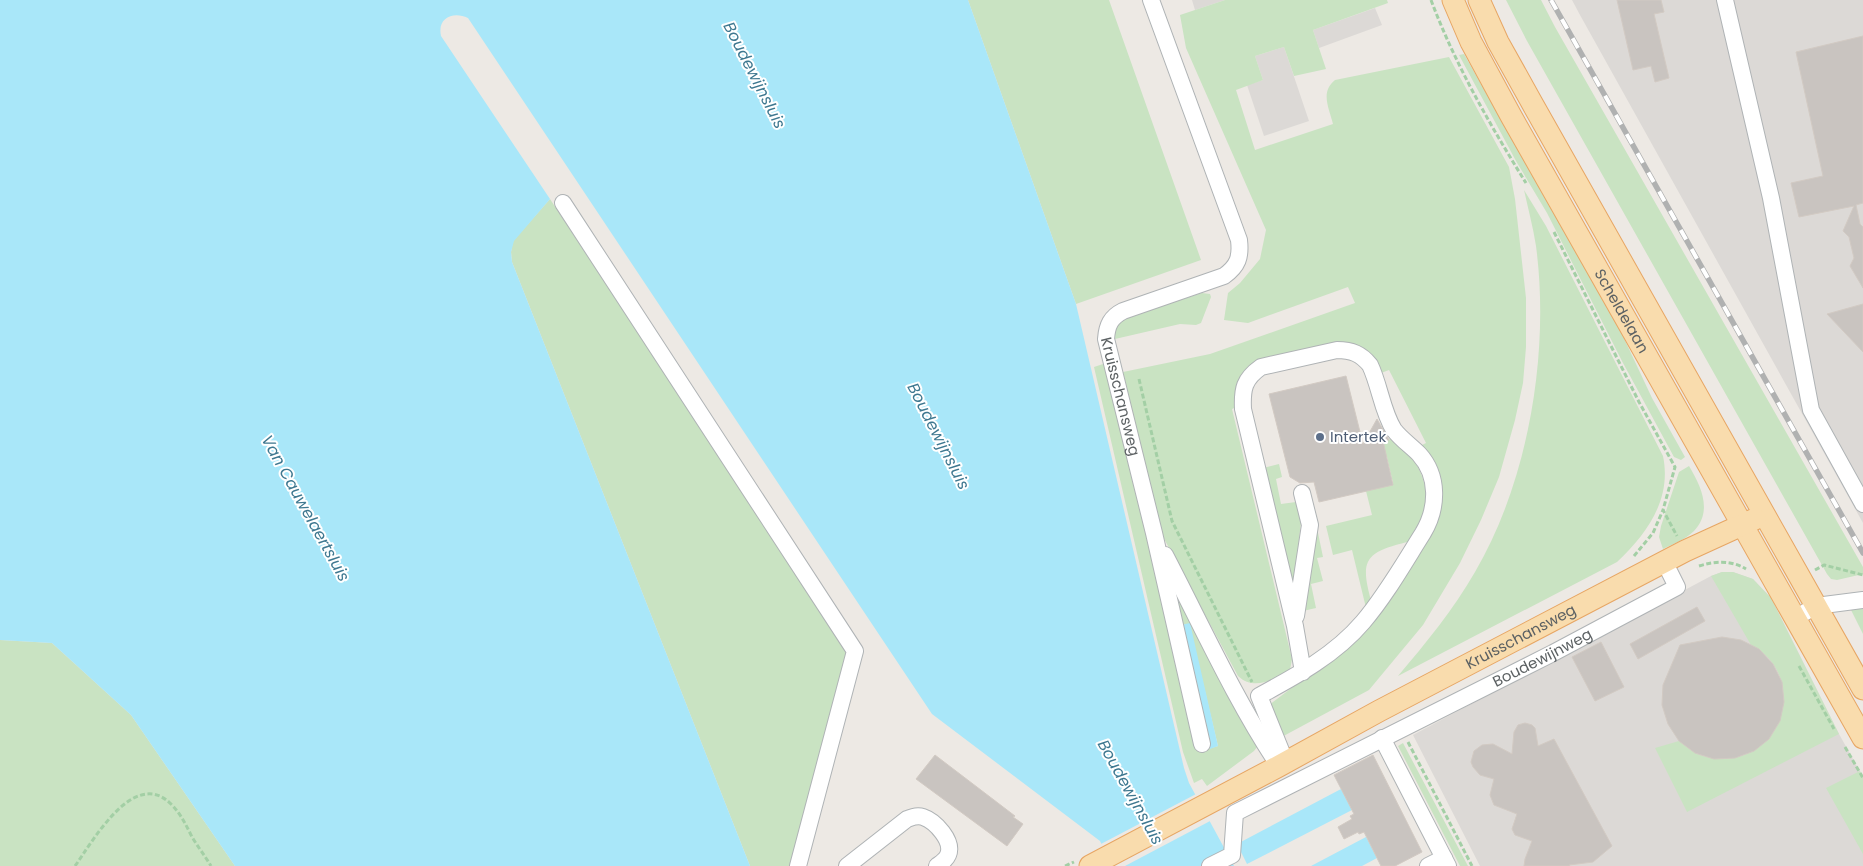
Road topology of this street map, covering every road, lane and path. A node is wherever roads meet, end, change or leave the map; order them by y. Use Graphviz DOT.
graph roads {
  1 [pos="1151,0"];
  2 [pos="1431,0"];
  3 [pos="1453,0"];
  4 [pos="1479,0"];
  5 [pos="1725,0"];
  6 [pos="1530,190"];
  7 [pos="563,203"];
  8 [pos="1550,225"];
  9 [pos="1139,379"];
  10 [pos="1302,493"];
  11 [pos="1863,504"];
  12 [pos="1764,515"];
  13 [pos="1743,525"];
  14 [pos="1154,533"];
  15 [pos="1685,552"];
  16 [pos="1669,571"];
  17 [pos="1863,600"];
  18 [pos="1816,606"];
  19 [pos="1796,618"];
  20 [pos="1294,626"];
  21 [pos="1303,672"];
  22 [pos="1863,689"];
  23 [pos="1259,696"];
  24 [pos="1382,738"];
  25 [pos="1863,738"];
  26 [pos="1202,744"];
  27 [pos="1282,765"];
  28 [pos="1446,862"];
  29 [pos="1083,864"];
  30 [pos="75,866"];
  31 [pos="211,866"];
  32 [pos="798,866"];
  33 [pos="847,866"];
  34 [pos="936,866"];
  35 [pos="1065,866"];
  36 [pos="1210,866"];
  37 [pos="1428,866"];
  38 [pos="1472,866"];
  1 -- 14 [label="street, Kruisschansweg"];
  2 -- 6 [label="path"];
  3 -- 13 [label="main road, Scheldelaan"];
  4 -- 12 [label="main road, Scheldelaan"];
  5 -- 11 [label="street"];
  7 -- 32 [label="street"];
  8 -- 15 [label="path, Scheldelaan"];
  9 -- 23 [label="path"];
  10 -- 20 [label="street"];
  12 -- 13 [label="main road, Kruisschansweg"];
  12 -- 18 [label="main road, Scheldelaan"];
  13 -- 15 [label="main road, Kruisschansweg"];
  13 -- 19 [label="main road, Scheldelaan"];
  14 -- 26 [label="street, Kruisschansweg"];
  14 -- 27 [label="street, Kruisschansweg"];
  15 -- 16 [label="main road, Kruisschansweg"];
  16 -- 24 [label="street, Boudewijnweg"];
  16 -- 27 [label="main road, Kruisschansweg"];
  17 -- 18 [label="street"];
  18 -- 19 [label="street"];
  18 -- 22 [label="main road, Scheldelaan"];
  19 -- 25 [label="main road, Scheldelaan"];
  20 -- 21 [label="street"];
  20 -- 21 [label="street"];
  21 -- 23 [label="street"];
  23 -- 27 [label="street"];
  24 -- 28 [label="street"];
  24 -- 36 [label="street"];
  24 -- 38 [label="path"];
  27 -- 29 [label="main road, Kruisschansweg"];
  28 -- 37 [label="street"];
  29 -- 35 [label="path"];
  30 -- 31 [label="path"];
  33 -- 34 [label="street"];
}
